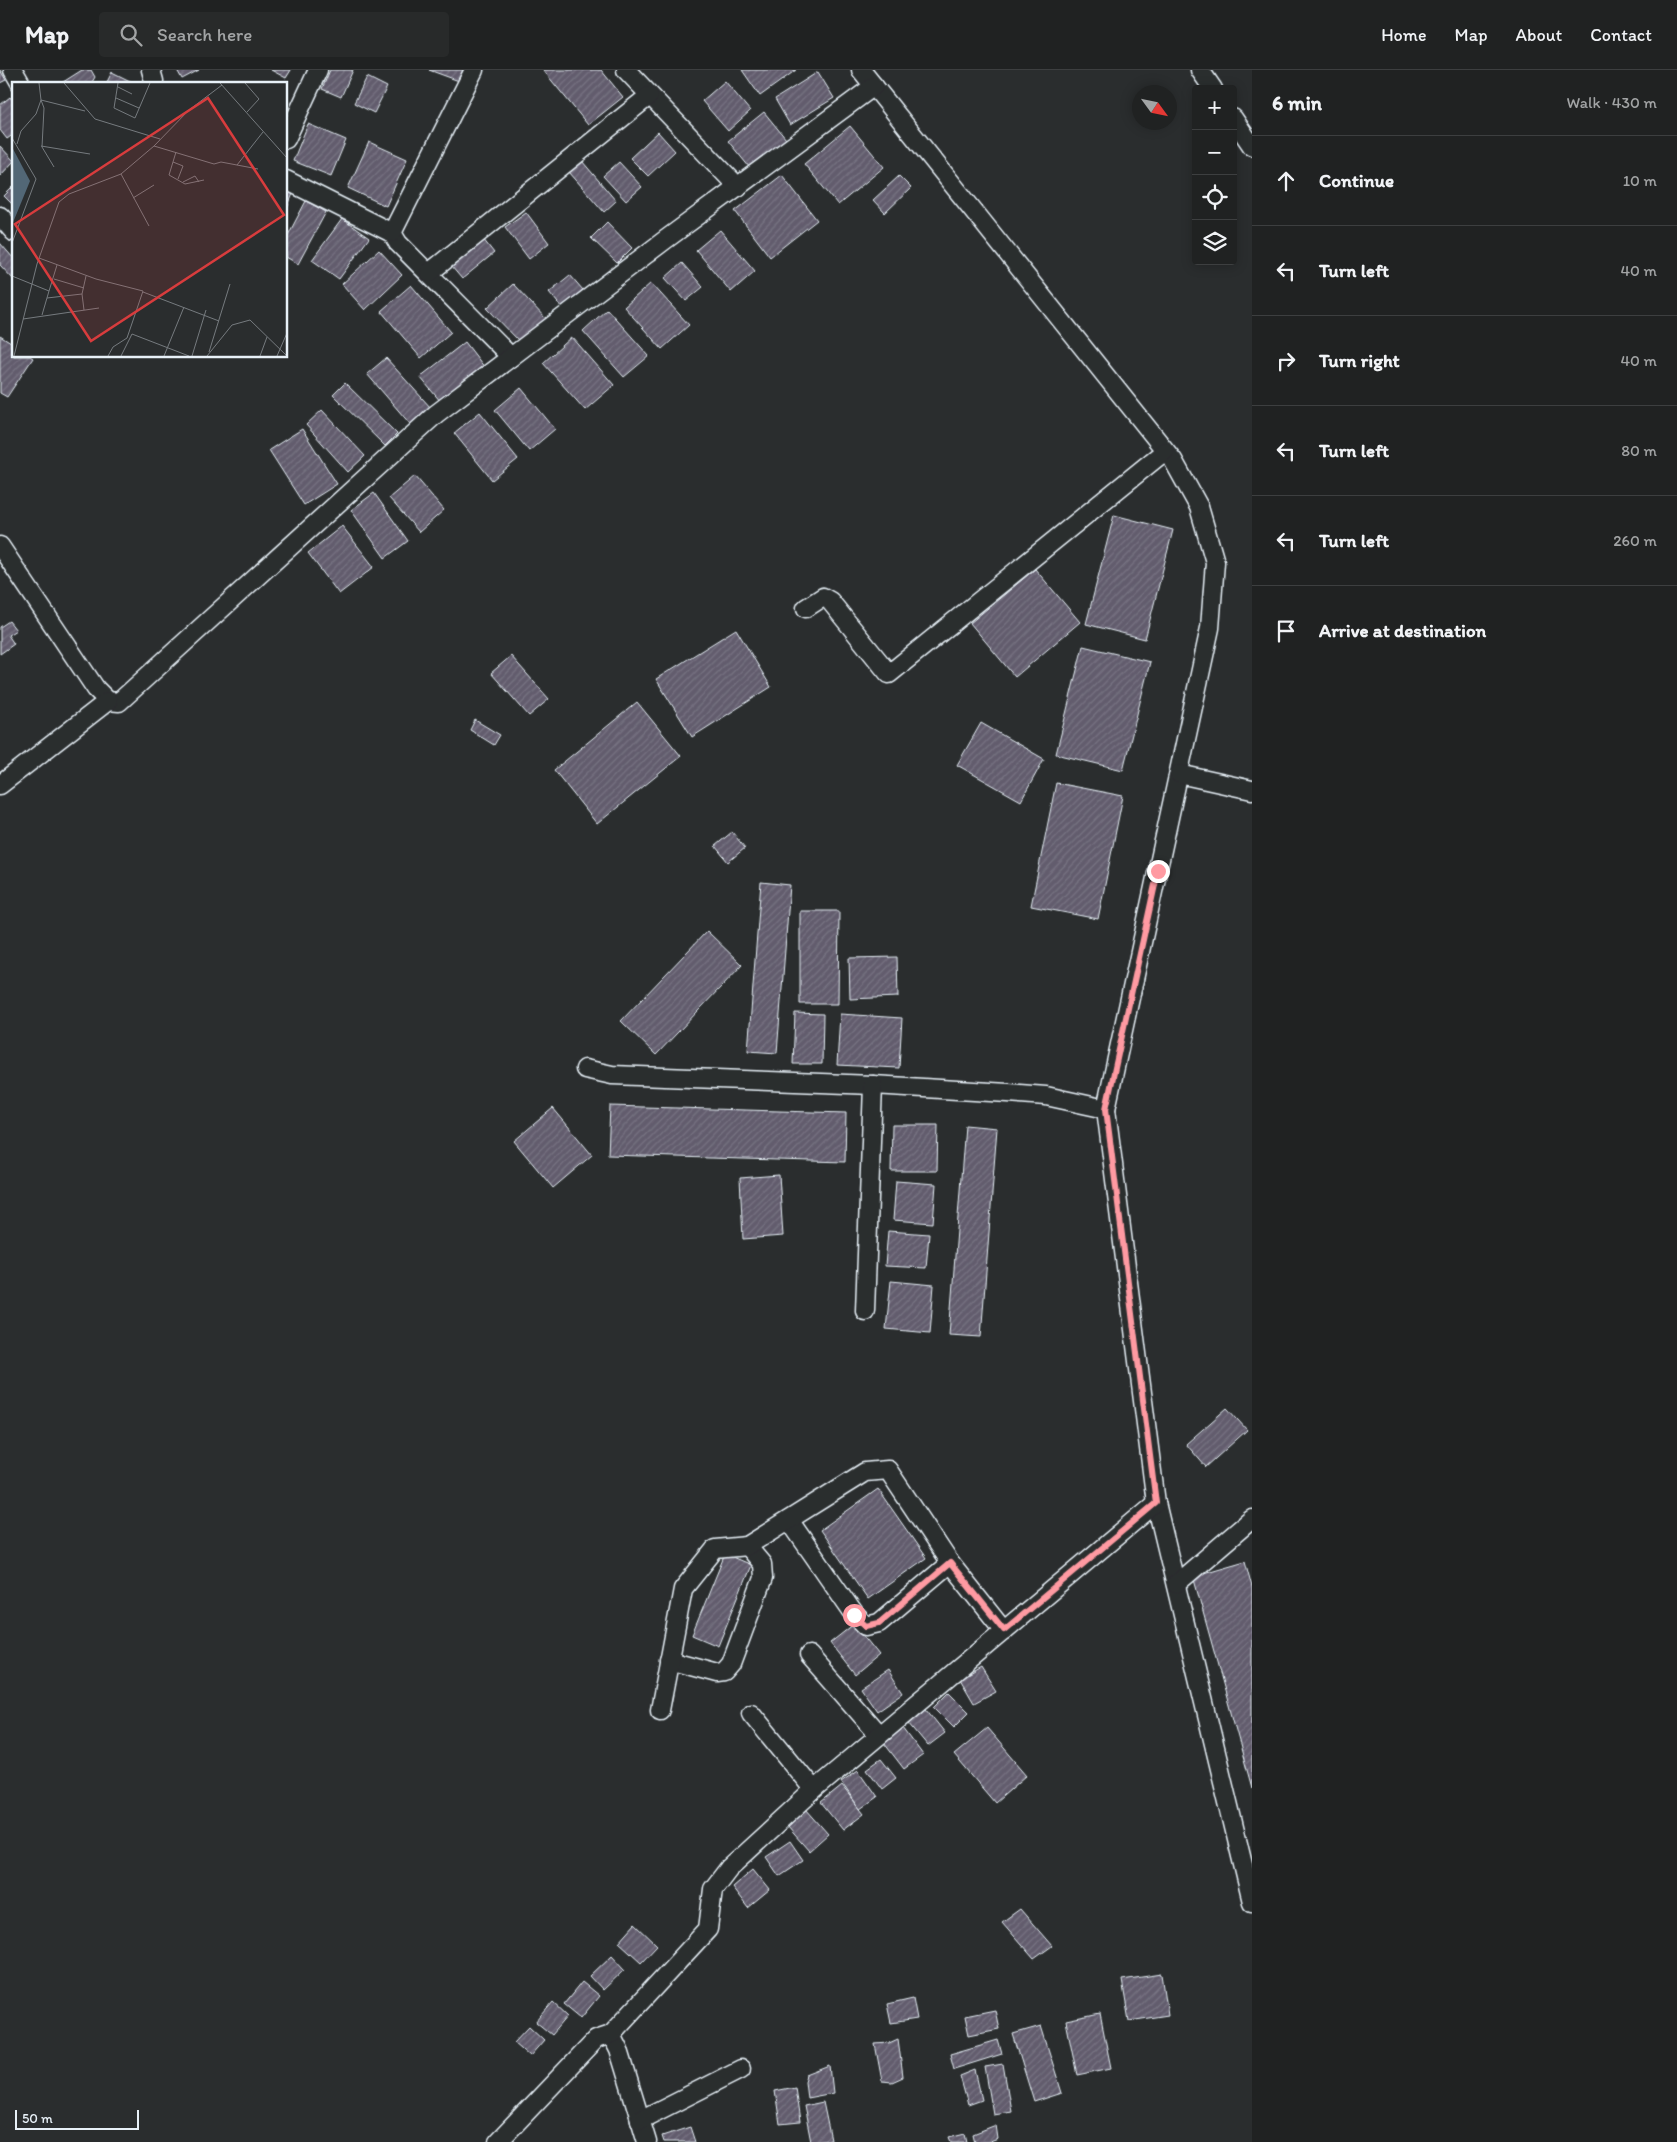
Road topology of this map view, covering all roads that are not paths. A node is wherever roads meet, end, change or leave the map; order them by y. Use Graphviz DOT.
graph roads {
  1 [pos="13,70"];
  2 [pos="318,70"];
  3 [pos="474,70"];
  4 [pos="626,70"];
  5 [pos="861,70"];
  6 [pos="1200,70"];
  7 [pos="20,82"];
  8 [pos="1210,85"];
  9 [pos="874,86"];
  10 [pos="649,96"];
  11 [pos="1237,124"];
  12 [pos="288,135"];
  13 [pos="1252,146"];
  14 [pos="288,181"];
  15 [pos="738,187"];
  16 [pos="0,216"];
  17 [pos="12,230"];
  18 [pos="392,233"];
  19 [pos="429,273"];
  20 [pos="511,357"];
  21 [pos="1165,450"];
  22 [pos="0,546"];
  23 [pos="806,608"];
  24 [pos="108,701"];
  25 [pos="1180,774"];
  26 [pos="0,785"];
  27 [pos="1252,790"];
  28 [pos="585,1069"];
  29 [pos="873,1085"];
  30 [pos="1106,1109"];
  31 [pos="865,1311"];
  32 [pos="1156,1503"];
  33 [pos="1252,1518"];
  34 [pos="789,1520"];
  35 [pos="746,1546"];
  36 [pos="950,1563"];
  37 [pos="1176,1584"];
  38 [pos="1004,1630"];
  39 [pos="809,1656"];
  40 [pos="669,1660"];
  41 [pos="660,1710"];
  42 [pos="751,1713"];
  43 [pos="879,1735"];
  44 [pos="814,1790"];
  45 [pos="1252,1902"];
  46 [pos="611,2034"];
  47 [pos="741,2068"];
  48 [pos="640,2120"];
  49 [pos="498,2142"];
  50 [pos="647,2142"];
  1 -- 7 [label="street"];
  2 -- 12 [label="street"];
  3 -- 18 [label="street"];
  4 -- 10 [label="street"];
  5 -- 9 [label="street"];
  6 -- 8 [label="street"];
  9 -- 15 [label="street"];
  9 -- 21 [label="street"];
  10 -- 15 [label="street"];
  10 -- 19 [label="street"];
  11 -- 13 [label="street"];
  14 -- 18 [label="street"];
  15 -- 20 [label="street"];
  16 -- 17 [label="street"];
  18 -- 19 [label="street"];
  19 -- 20 [label="street"];
  20 -- 24 [label="street"];
  21 -- 23 [label="street"];
  21 -- 25 [label="street"];
  22 -- 24 [label="street"];
  24 -- 26 [label="street"];
  25 -- 27 [label="street"];
  25 -- 30 [label="street"];
  28 -- 29 [label="street"];
  29 -- 30 [label="street"];
  29 -- 31 [label="street"];
  30 -- 32 [label="street"];
  32 -- 37 [label="street"];
  32 -- 38 [label="street"];
  33 -- 37 [label="street"];
  34 -- 35 [label="street"];
  34 -- 36 [label="street"];
  34 -- 36 [label="street"];
  35 -- 40 [label="street"];
  35 -- 40 [label="street"];
  36 -- 38 [label="street"];
  37 -- 45 [label="street"];
  38 -- 43 [label="street"];
  39 -- 43 [label="street"];
  40 -- 41 [label="street"];
  42 -- 44 [label="street"];
  43 -- 44 [label="street"];
  44 -- 46 [label="street"];
  46 -- 48 [label="street"];
  46 -- 49 [label="street"];
  47 -- 48 [label="street"];
  48 -- 50 [label="street"];
}
